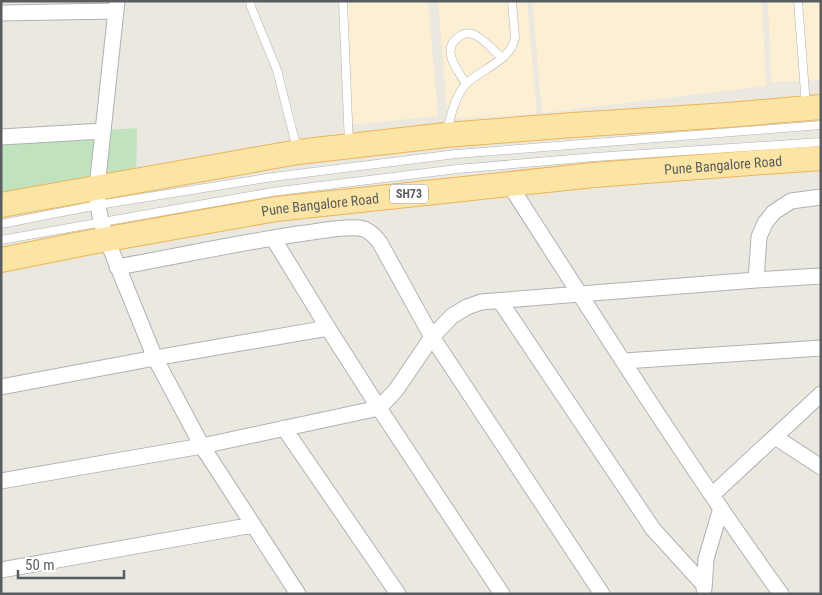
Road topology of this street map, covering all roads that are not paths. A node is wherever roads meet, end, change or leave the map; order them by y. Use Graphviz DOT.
graph roads {
  1 [pos="250,1"];
  2 [pos="343,1"];
  3 [pos="512,1"];
  4 [pos="798,1"];
  5 [pos="116,6"];
  6 [pos="10,9"];
  7 [pos="502,58"];
  8 [pos="466,84"];
  9 [pos="816,113"];
  10 [pos="103,131"];
  11 [pos="446,135"];
  12 [pos="1,138"];
  13 [pos="821,142"];
  14 [pos="349,147"];
  15 [pos="298,152"];
  16 [pos="821,158"];
  17 [pos="509,184"];
  18 [pos="97,196"];
  19 [pos="821,197"];
  20 [pos="1,205"];
  21 [pos="1,224"];
  22 [pos="104,231"];
  23 [pos="273,238"];
  24 [pos="1,240"];
  25 [pos="1,260"];
  26 [pos="117,267"];
  27 [pos="821,276"];
  28 [pos="756,280"];
  29 [pos="581,295"];
  30 [pos="500,301"];
  31 [pos="328,328"];
  32 [pos="432,337"];
  33 [pos="821,348"];
  34 [pos="155,358"];
  35 [pos="624,361"];
  36 [pos="1,387"];
  37 [pos="821,394"];
  38 [pos="379,408"];
  39 [pos="284,428"];
  40 [pos="775,436"];
  41 [pos="202,446"];
  42 [pos="821,467"];
  43 [pos="1,481"];
  44 [pos="712,494"];
  45 [pos="721,508"];
  46 [pos="253,525"];
  47 [pos="1,570"];
  48 [pos="704,589"];
  49 [pos="298,594"];
  50 [pos="398,594"];
  51 [pos="502,594"];
  52 [pos="602,594"];
  53 [pos="781,594"];
  1 -- 15 [label="lane"];
  2 -- 14 [label="lane"];
  3 -- 7 [label="lane"];
  4 -- 9 [label="lane"];
  5 -- 6 [label="street"];
  5 -- 10 [label="street"];
  7 -- 8 [label="lane"];
  7 -- 8 [label="lane"];
  8 -- 11 [label="lane"];
  9 -- 11 [label="main road"];
  9 -- 18 [label="lane"];
  10 -- 12 [label="street"];
  10 -- 18 [label="street"];
  11 -- 14 [label="main road"];
  13 -- 22 [label="lane"];
  14 -- 15 [label="main road"];
  15 -- 18 [label="main road"];
  16 -- 17 [label="main road, Pune Bangalore Road / SH73"];
  17 -- 22 [label="main road, Pune Bangalore Road / SH73"];
  17 -- 29 [label="street"];
  18 -- 20 [label="main road"];
  18 -- 21 [label="lane"];
  18 -- 22 [label="street"];
  19 -- 28 [label="street"];
  22 -- 24 [label="lane"];
  22 -- 25 [label="main road, Pune Bangalore Road / SH73"];
  22 -- 26 [label="street"];
  23 -- 26 [label="street"];
  23 -- 31 [label="street"];
  23 -- 32 [label="street"];
  26 -- 34 [label="street"];
  27 -- 28 [label="street"];
  28 -- 29 [label="street"];
  29 -- 30 [label="street"];
  29 -- 35 [label="street"];
  30 -- 32 [label="street"];
  30 -- 48 [label="street"];
  31 -- 34 [label="street"];
  31 -- 38 [label="street"];
  32 -- 38 [label="street"];
  32 -- 52 [label="street"];
  33 -- 35 [label="street"];
  34 -- 36 [label="street"];
  34 -- 41 [label="street"];
  35 -- 44 [label="street"];
  37 -- 40 [label="street"];
  38 -- 39 [label="street"];
  38 -- 51 [label="street"];
  39 -- 41 [label="street"];
  39 -- 50 [label="street"];
  40 -- 42 [label="street"];
  40 -- 44 [label="street"];
  41 -- 43 [label="street"];
  41 -- 46 [label="street"];
  44 -- 45 [label="street"];
  45 -- 48 [label="street"];
  45 -- 53 [label="street"];
  46 -- 47 [label="street"];
  46 -- 49 [label="street"];
}
